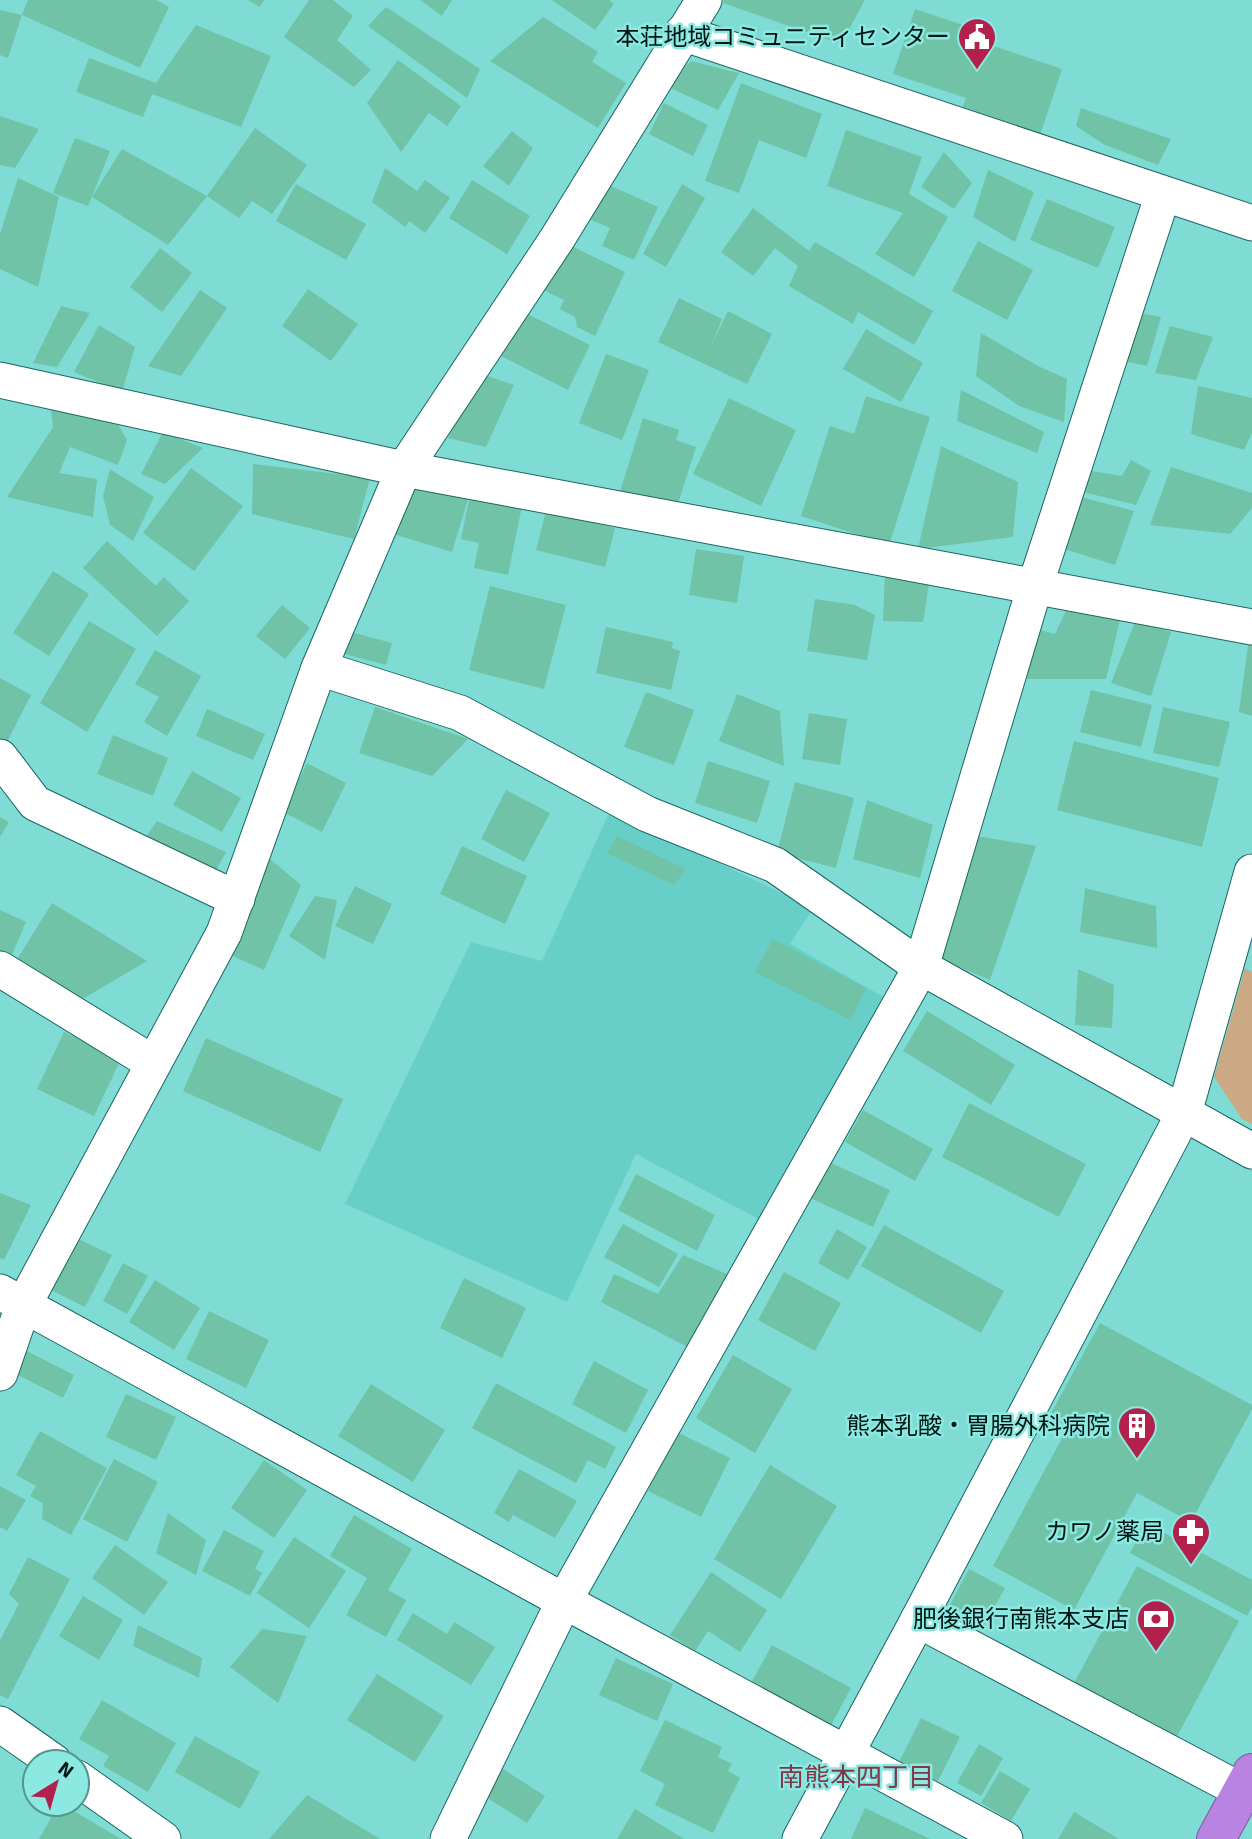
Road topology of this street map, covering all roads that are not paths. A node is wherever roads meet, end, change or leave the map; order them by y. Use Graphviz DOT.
graph roads {
  1 [pos="704,0"];
  2 [pos="682,33"];
  3 [pos="1163,194"];
  4 [pos="1252,223"];
  5 [pos="0,380"];
  6 [pos="404,469"];
  7 [pos="1035,586"];
  8 [pos="1252,627"];
  9 [pos="319,668"];
  10 [pos="0,757"];
  11 [pos="1252,872"];
  12 [pos="237,900"];
  13 [pos="921,967"];
  14 [pos="0,969"];
  15 [pos="153,1063"];
  16 [pos="1184,1113"];
  17 [pos="1252,1151"];
  18 [pos="12,1299"];
  19 [pos="0,1373"];
  20 [pos="564,1601"];
  21 [pos="918,1620"];
  22 [pos="0,1724"];
  23 [pos="34,1748"];
  24 [pos="845,1754"];
  25 [pos="1247,1782"];
  26 [pos="91,1788"];
  27 [pos="163,1839"];
  28 [pos="448,1839"];
  29 [pos="800,1839"];
  30 [pos="1005,1839"];
  31 [pos="1216,1839"];
  1 -- 2 [label="street"];
  2 -- 3 [label="street"];
  2 -- 6 [label="street"];
  3 -- 4 [label="street"];
  3 -- 7 [label="street"];
  5 -- 6 [label="street"];
  6 -- 7 [label="street"];
  6 -- 9 [label="street"];
  7 -- 8 [label="street"];
  7 -- 13 [label="street"];
  9 -- 12 [label="street"];
  9 -- 13 [label="street"];
  10 -- 12 [label="street"];
  11 -- 16 [label="street"];
  12 -- 15 [label="street"];
  13 -- 16 [label="street"];
  13 -- 20 [label="street"];
  14 -- 15 [label="street"];
  15 -- 18 [label="street"];
  16 -- 17 [label="street"];
  16 -- 21 [label="street"];
  18 -- 19 [label="street"];
  18 -- 20 [label="street"];
  20 -- 24 [label="street"];
  20 -- 28 [label="street"];
  21 -- 24 [label="street"];
  21 -- 25 [label="street"];
  22 -- 23 [label="street"];
  24 -- 29 [label="street"];
  24 -- 30 [label="street"];
  25 -- 31 [label="highway"];
  26 -- 27 [label="street"];
}
